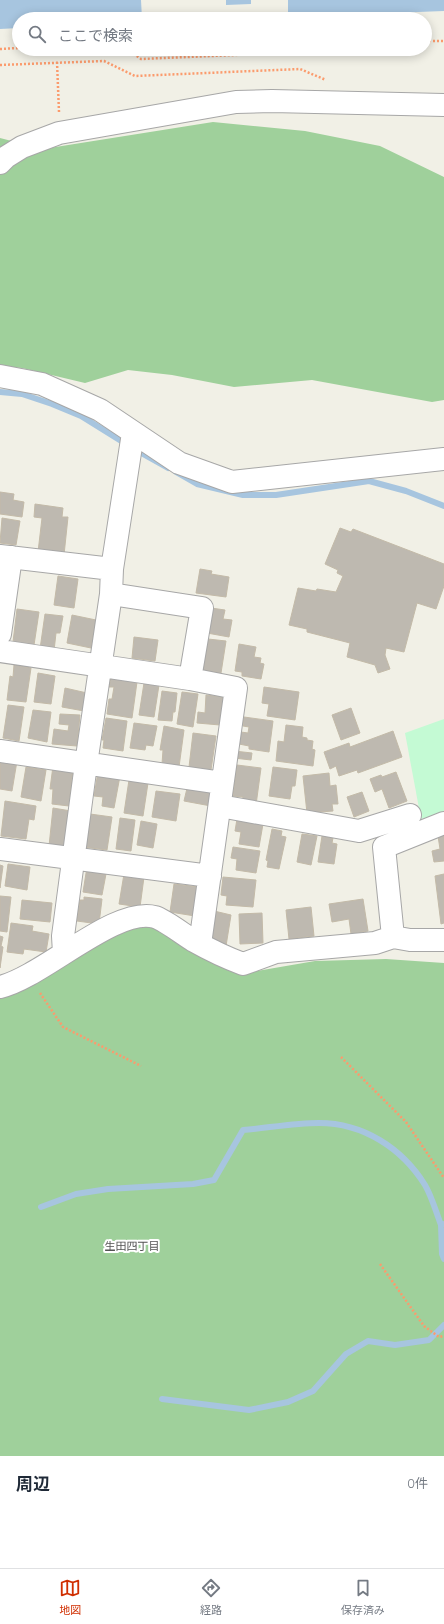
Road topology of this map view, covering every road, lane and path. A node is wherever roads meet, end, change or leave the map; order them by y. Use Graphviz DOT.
graph roads {
  1 [pos="444,40"];
  2 [pos="432,41"];
  3 [pos="12,48"];
  4 [pos="0,49"];
  5 [pos="137,56"];
  6 [pos="211,56"];
  7 [pos="57,62"];
  8 [pos="0,65"];
  9 [pos="328,81"];
  10 [pos="444,105"];
  11 [pos="60,133"];
  12 [pos="0,163"];
  13 [pos="0,376"];
  14 [pos="133,433"];
  15 [pos="444,459"];
  16 [pos="5,557"];
  17 [pos="112,569"];
  18 [pos="111,594"];
  19 [pos="0,634"];
  20 [pos="0,651"];
  21 [pos="100,666"];
  22 [pos="190,679"];
  23 [pos="0,751"];
  24 [pos="86,764"];
  25 [pos="222,783"];
  26 [pos="220,806"];
  27 [pos="410,815"];
  28 [pos="444,823"];
  29 [pos="0,849"];
  30 [pos="74,860"];
  31 [pos="210,876"];
  32 [pos="393,937"];
  33 [pos="444,940"];
  34 [pos="200,944"];
  35 [pos="64,953"];
  36 [pos="30,976"];
  37 [pos="0,987"];
  38 [pos="341,1057"];
  39 [pos="141,1066"];
  40 [pos="444,1178"];
  41 [pos="380,1264"];
  42 [pos="444,1336"];
  1 -- 2 [label="path"];
  3 -- 4 [label="path"];
  5 -- 6 [label="path"];
  7 -- 8 [label="path"];
  7 -- 9 [label="path"];
  7 -- 11 [label="path"];
  10 -- 11 [label="street"];
  11 -- 12 [label="street"];
  13 -- 14 [label="street"];
  14 -- 15 [label="street"];
  14 -- 17 [label="street"];
  16 -- 17 [label="street"];
  16 -- 19 [label="street"];
  17 -- 18 [label="street"];
  18 -- 21 [label="street"];
  18 -- 22 [label="street"];
  20 -- 21 [label="street"];
  21 -- 22 [label="street"];
  21 -- 24 [label="street"];
  22 -- 25 [label="street"];
  23 -- 24 [label="street"];
  24 -- 25 [label="street"];
  24 -- 30 [label="street"];
  25 -- 26 [label="street"];
  26 -- 27 [label="street"];
  26 -- 31 [label="street"];
  28 -- 32 [label="street"];
  29 -- 30 [label="street"];
  30 -- 31 [label="street"];
  30 -- 35 [label="street"];
  31 -- 34 [label="street"];
  32 -- 33 [label="street"];
  32 -- 34 [label="street"];
  34 -- 35 [label="street"];
  35 -- 36 [label="street"];
  36 -- 37 [label="street"];
  36 -- 39 [label="path"];
  38 -- 40 [label="path"];
  41 -- 42 [label="path"];
}
